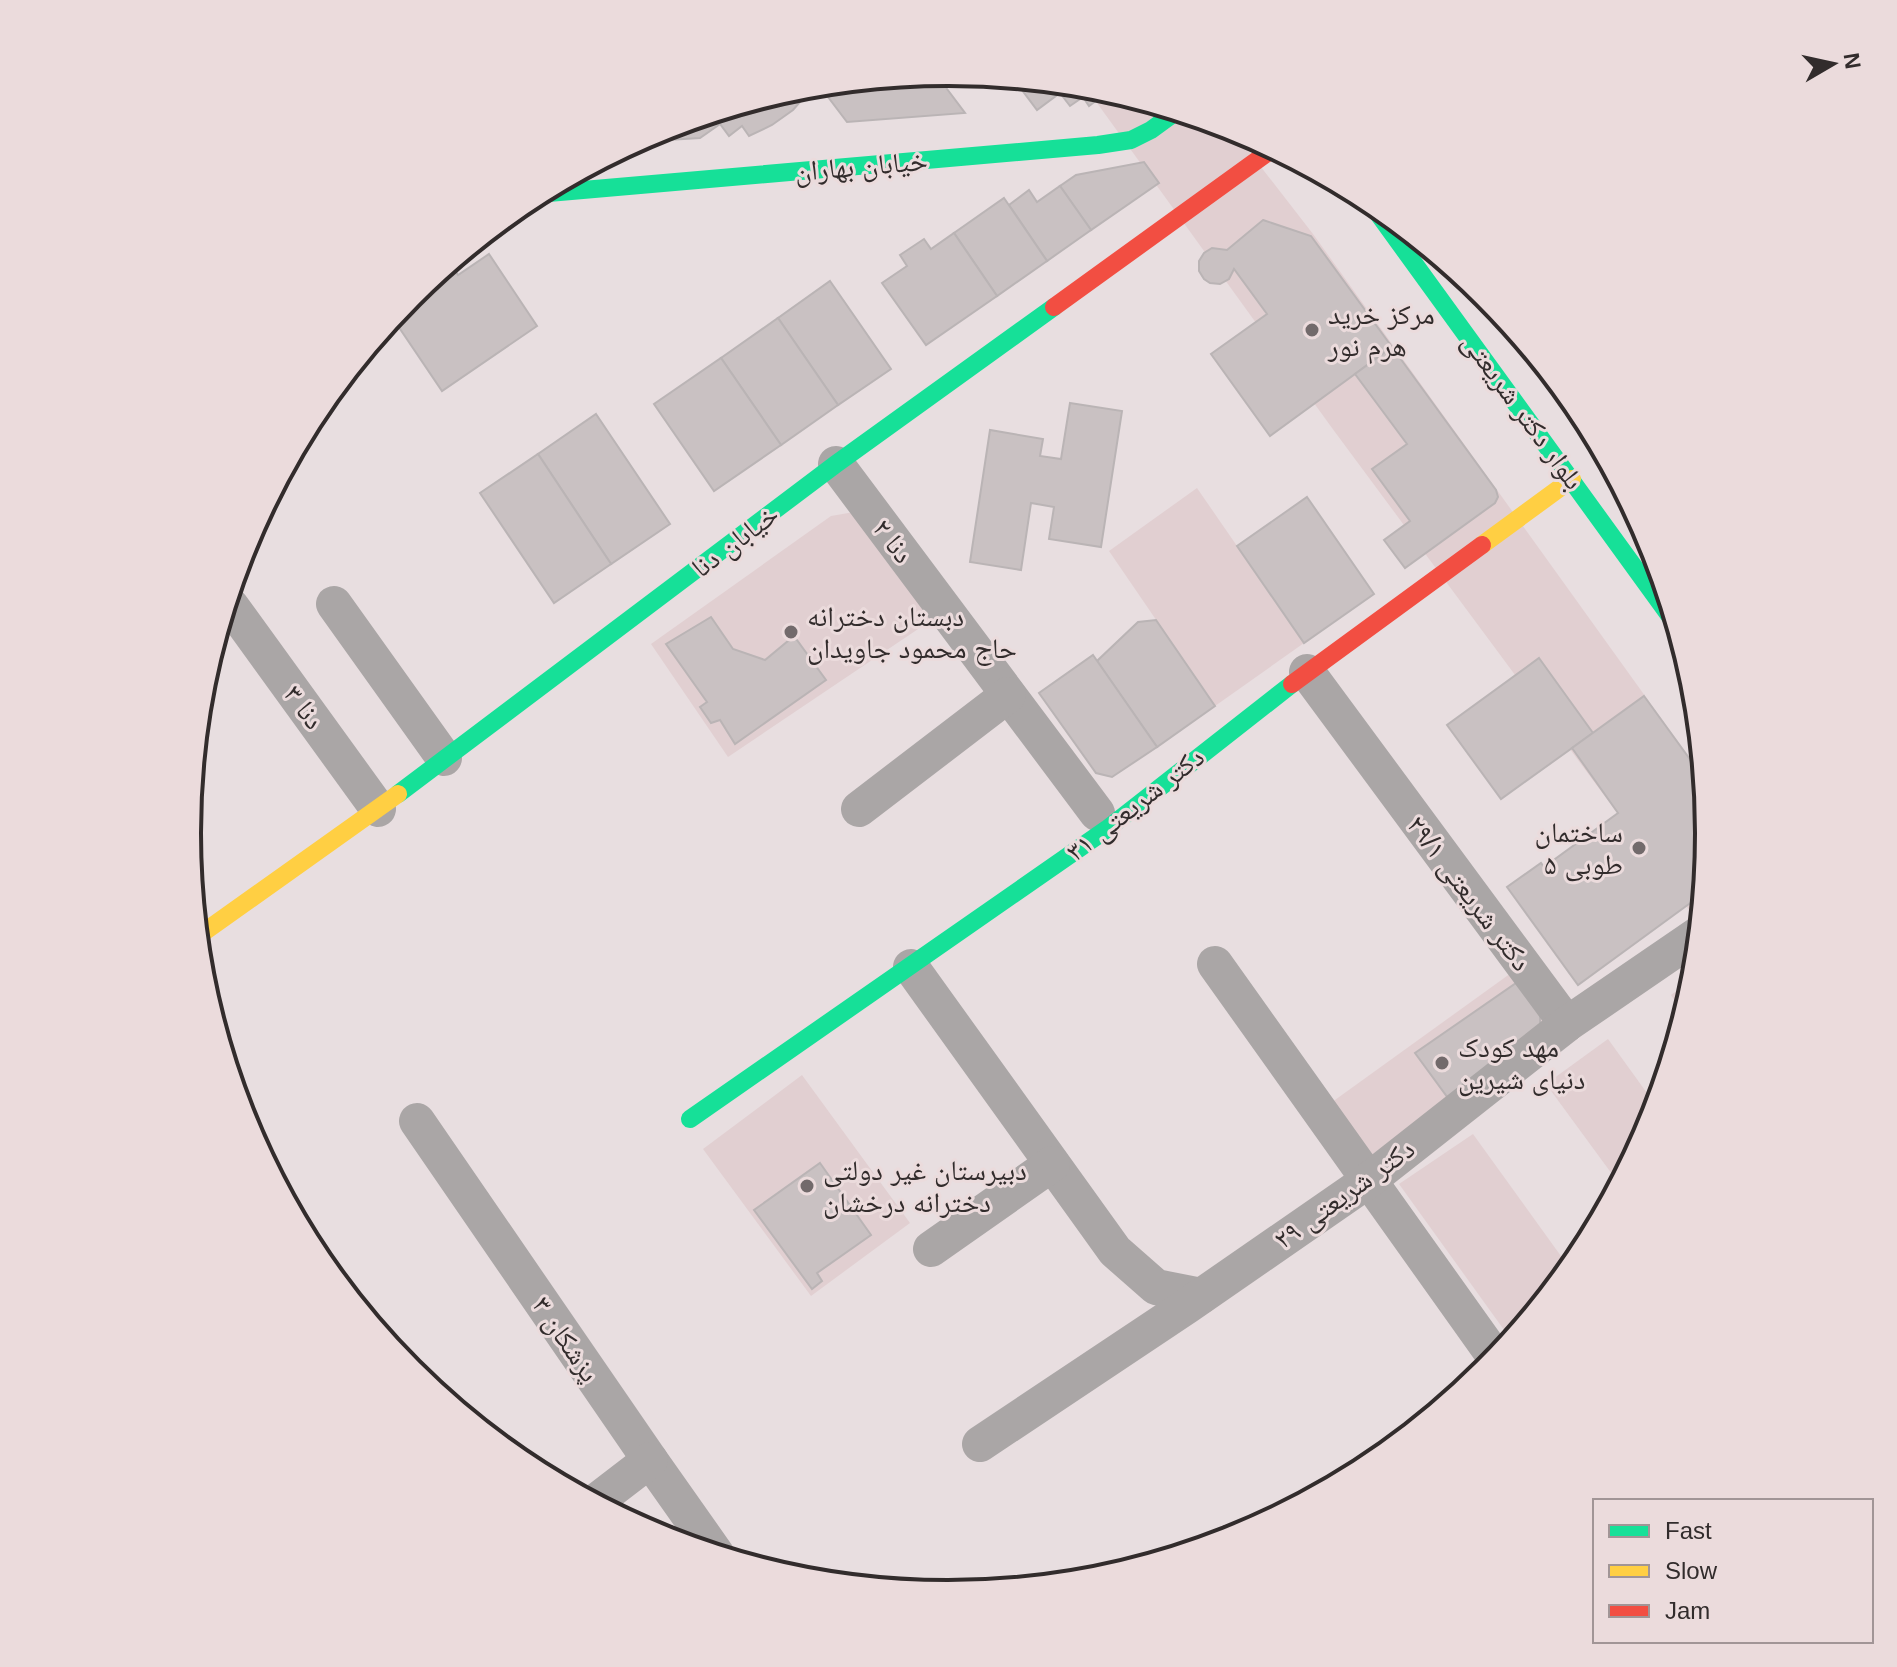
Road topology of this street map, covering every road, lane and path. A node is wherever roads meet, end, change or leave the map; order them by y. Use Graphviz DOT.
graph roads {
  1 [pos="1166,119"];
  2 [pos="1263,156"];
  3 [pos="566,191"];
  4 [pos="1391,231"];
  5 [pos="836,464"];
  6 [pos="1572,479"];
  7 [pos="1658,600"];
  8 [pos="334,604"];
  9 [pos="235,612"];
  10 [pos="1307,672"];
  11 [pos="1008,695"];
  12 [pos="444,758"];
  13 [pos="378,809"];
  14 [pos="859,809"];
  15 [pos="1097,813"];
  16 [pos="207,930"];
  17 [pos="1688,941"];
  18 [pos="1215,964"];
  19 [pos="911,967"];
  20 [pos="1567,1024"];
  21 [pos="690,1119"];
  22 [pos="417,1121"];
  23 [pos="1052,1164"];
  24 [pos="1369,1180"];
  25 [pos="931,1249"];
  26 [pos="1201,1296"];
  27 [pos="1489,1349"];
  28 [pos="980,1444"];
  29 [pos="650,1460"];
  30 [pos="603,1496"];
  31 [pos="707,1541"];
  1 -- 3 [label="street, خیابان بهاران"];
  2 -- 5 [label="street, خیابان دنا"];
  4 -- 6 [label="street, بلوار دکتر شریعتی"];
  5 -- 11 [label="street, ۲ دنا"];
  5 -- 12 [label="street, خیابان دنا"];
  6 -- 7 [label="street, بلوار دکتر شریعتی"];
  6 -- 10 [label="street, ۳۱ دکتر شریعتی"];
  8 -- 12 [label="street"];
  9 -- 13 [label="street, ۳ دنا"];
  10 -- 19 [label="street, ۳۱ دکتر شریعتی"];
  10 -- 20 [label="street, ۲۹/۱ دکتر شریعتی"];
  11 -- 14 [label="street"];
  11 -- 15 [label="street, ۲ دنا"];
  12 -- 13 [label="street, خیابان دنا"];
  13 -- 16 [label="street, خیابان دنا"];
  17 -- 20 [label="street, ۲۹ دکتر شریعتی"];
  18 -- 24 [label="street"];
  19 -- 21 [label="street, ۳۱ دکتر شریعتی"];
  19 -- 23 [label="street"];
  20 -- 24 [label="street, ۲۹ دکتر شریعتی"];
  22 -- 29 [label="street, ۳ پزشکان"];
  23 -- 25 [label="street"];
  23 -- 26 [label="street"];
  24 -- 26 [label="street, ۲۹ دکتر شریعتی"];
  24 -- 27 [label="street"];
  26 -- 28 [label="street, ۲۹ دکتر شریعتی"];
  29 -- 30 [label="street"];
  29 -- 31 [label="street, ۳ پزشکان"];
}
